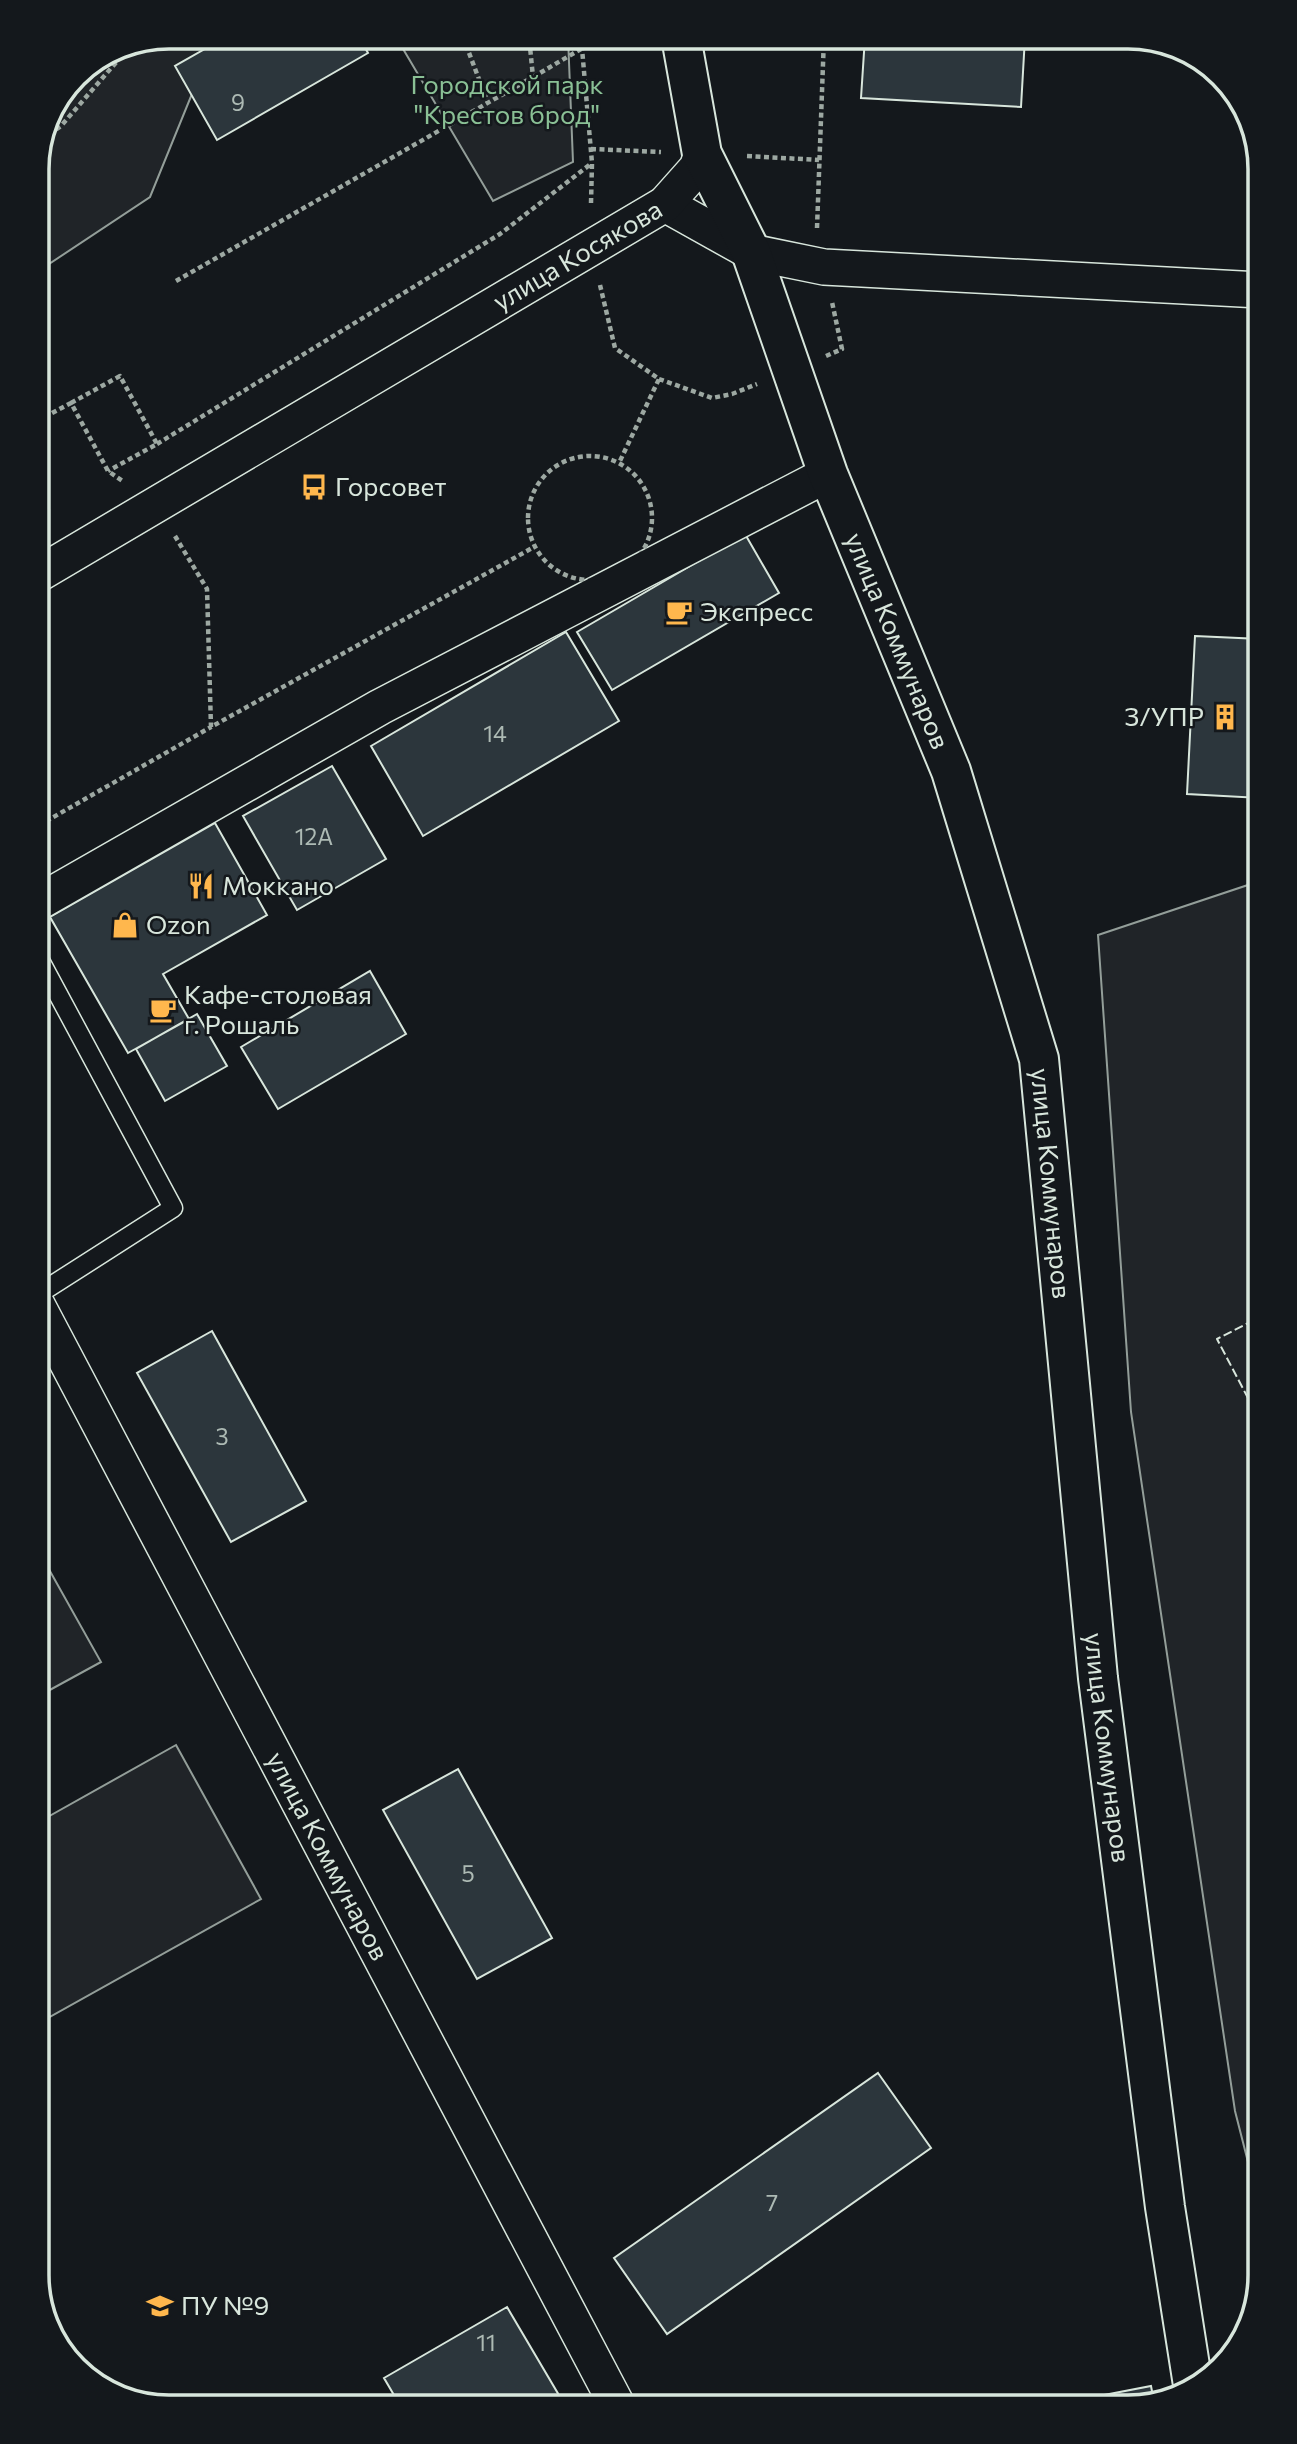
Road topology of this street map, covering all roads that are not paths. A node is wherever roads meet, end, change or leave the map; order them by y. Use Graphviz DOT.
graph roads {
  1 [pos="683,49"];
  2 [pos="702,154"];
  3 [pos="665,204"];
  4 [pos="751,252"];
  5 [pos="1248,289"];
  6 [pos="828,474"];
  7 [pos="49,568"];
  8 [pos="49,896"];
  9 [pos="49,977"];
  10 [pos="49,1288"];
  11 [pos="49,1328"];
  12 [pos="1192,2376"];
  13 [pos="612,2395"];
  1 -- 2 [label="street, улица Коммунаров"];
  2 -- 3 [label="street"];
  2 -- 4 [label="street, улица Коммунаров"];
  3 -- 4 [label="street, улица Косякова"];
  3 -- 7 [label="street, улица Косякова"];
  4 -- 5 [label="street, улица Косякова"];
  4 -- 6 [label="street, улица Коммунаров"];
  6 -- 8 [label="street"];
  6 -- 12 [label="street, улица Коммунаров"];
  9 -- 10 [label="lane"];
  11 -- 13 [label="street, улица Коммунаров"];
}
